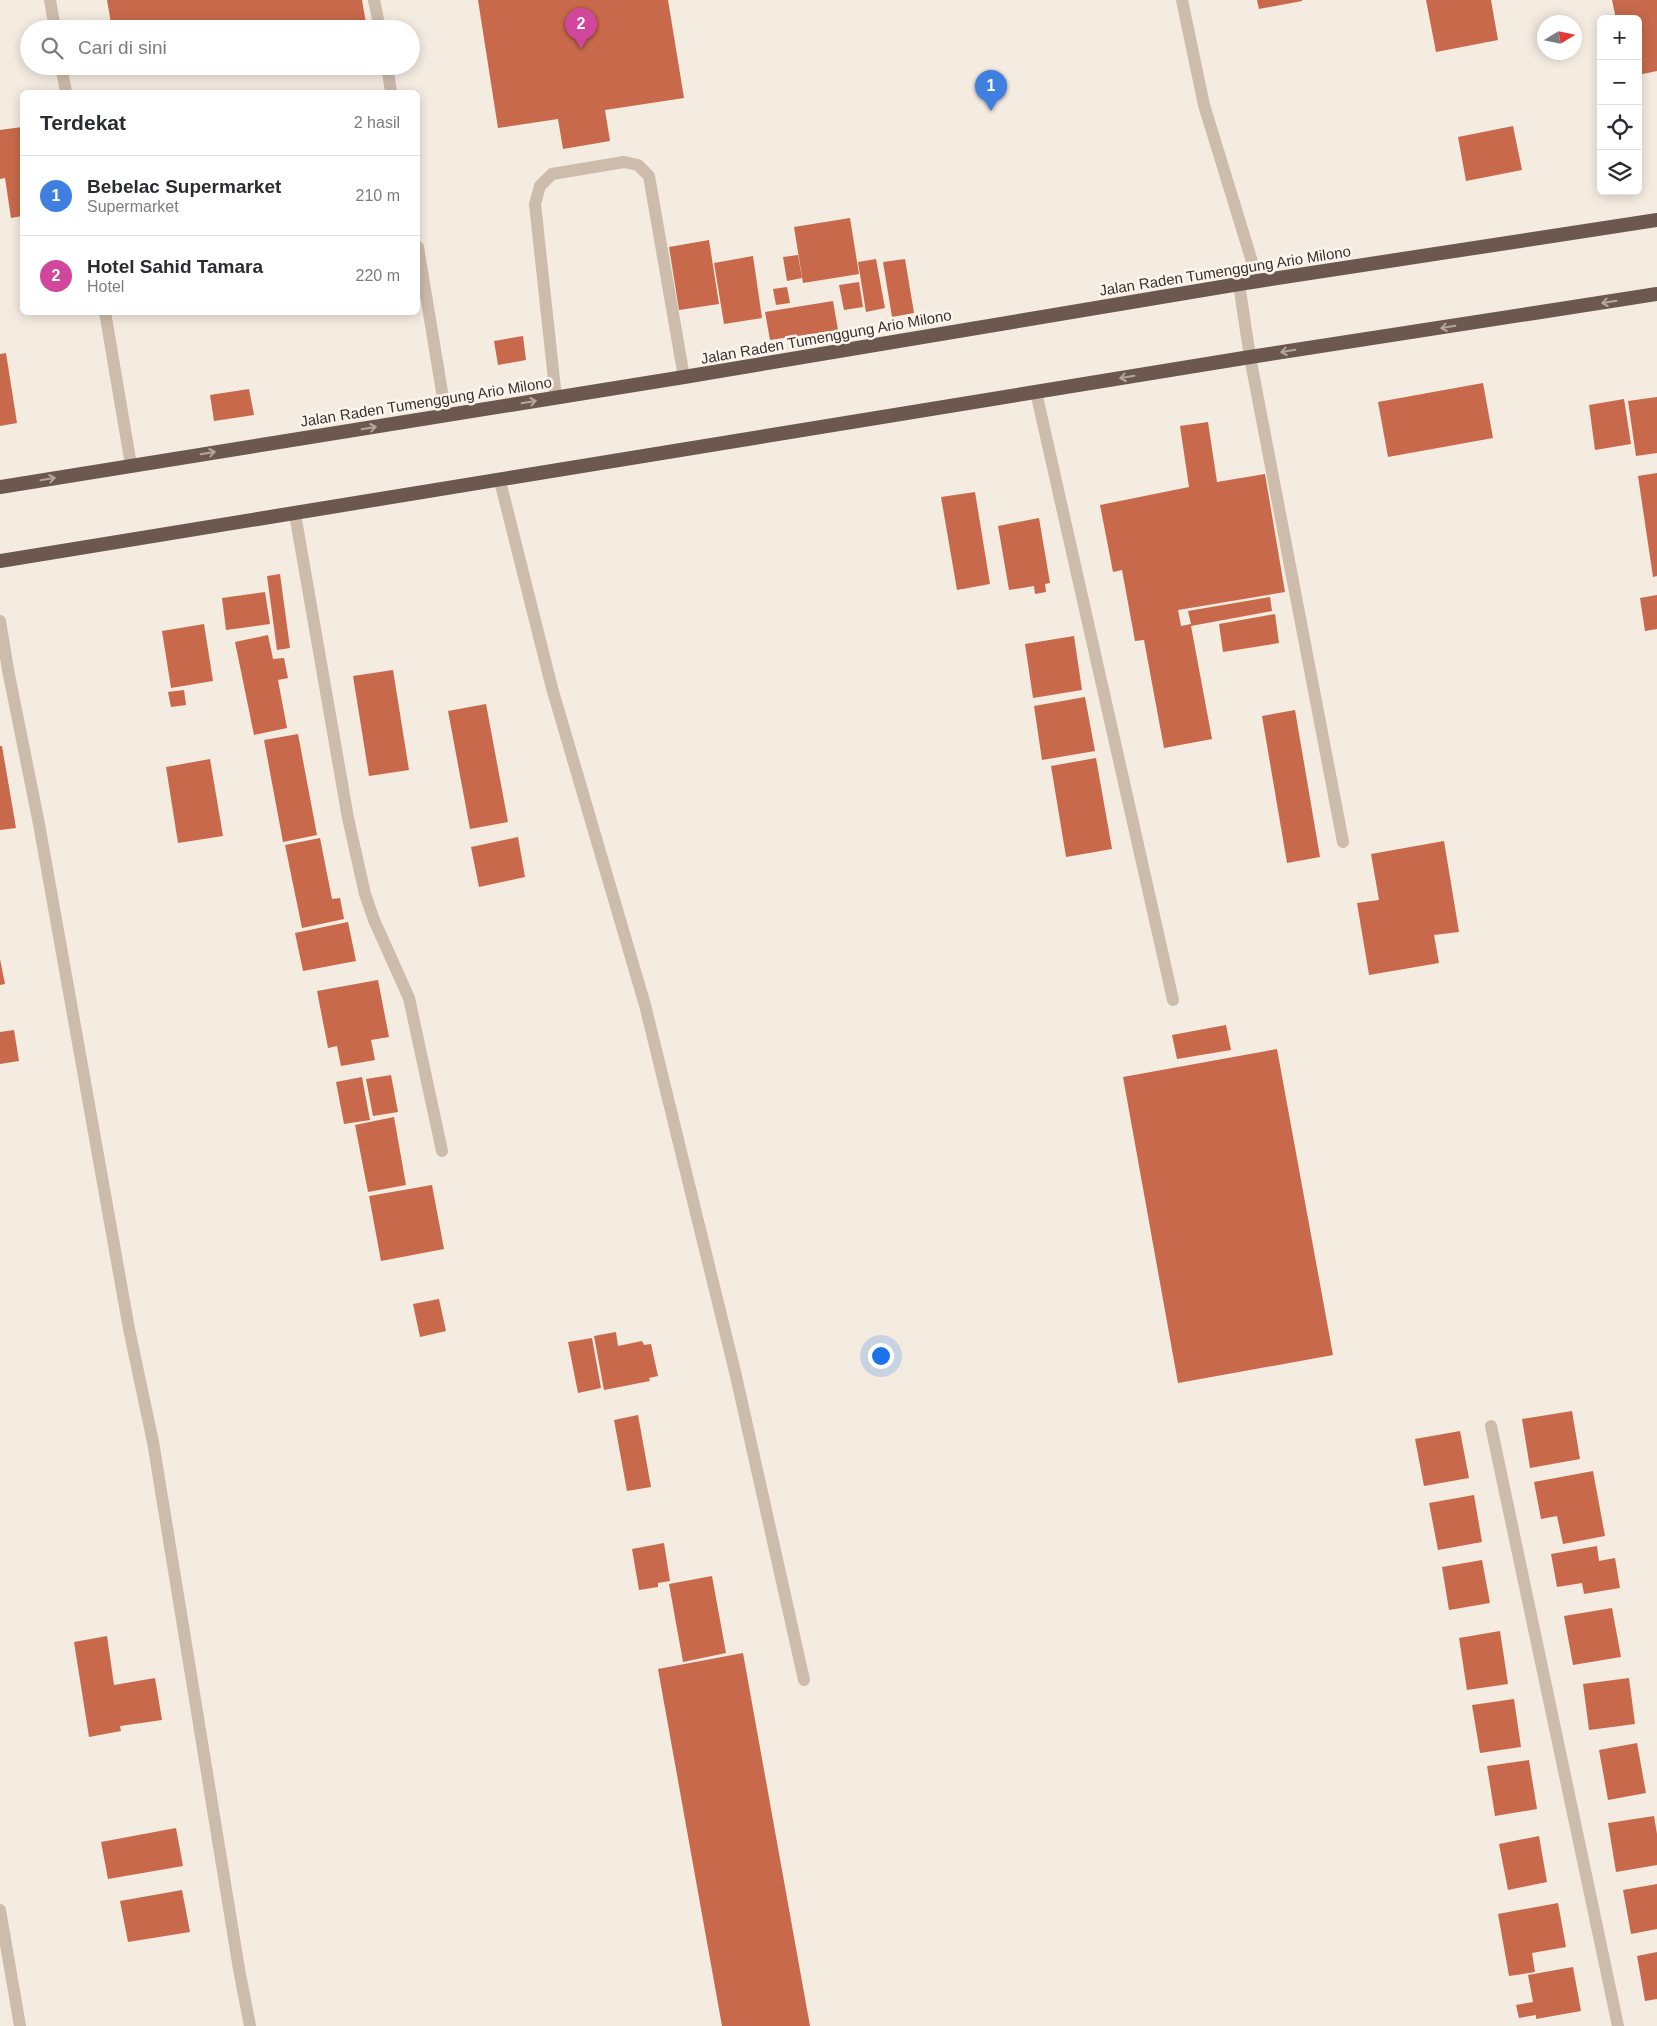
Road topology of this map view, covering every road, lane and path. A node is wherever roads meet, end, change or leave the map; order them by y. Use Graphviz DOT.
graph roads {
  1 [pos="50,0"];
  2 [pos="374,0"];
  3 [pos="1182,0"];
  4 [pos="53,20"];
  5 [pos="378,20"];
  6 [pos="63,75"];
  7 [pos="389,75"];
  8 [pos="66,90"];
  9 [pos="392,90"];
  10 [pos="1657,220"];
  11 [pos="420,259"];
  12 [pos="1258,281"];
  13 [pos="1239,284"];
  14 [pos="1657,294"];
  15 [pos="105,315"];
  16 [pos="1250,357"];
  17 [pos="684,377"];
  18 [pos="1036,392"];
  19 [pos="556,398"];
  20 [pos="446,416"];
  21 [pos="131,465"];
  22 [pos="500,481"];
  23 [pos="0,487"];
  24 [pos="295,514"];
  25 [pos="0,561"];
  26 [pos="0,621"];
  27 [pos="1342,842"];
  28 [pos="1173,1000"];
  29 [pos="442,1151"];
  30 [pos="1491,1426"];
  31 [pos="804,1680"];
  32 [pos="0,1910"];
  33 [pos="20,2026"];
  34 [pos="250,2026"];
  35 [pos="1618,2026"];
  1 -- 4 [label="street"];
  2 -- 5 [label="street"];
  3 -- 12 [label="street"];
  6 -- 8 [label="street"];
  7 -- 9 [label="street"];
  10 -- 12 [label="highway, Jalan Raden Tumenggung Ario Milono"];
  11 -- 20 [label="street"];
  12 -- 13 [label="highway, Jalan Raden Tumenggung Ario Milono"];
  13 -- 16 [label="street"];
  13 -- 17 [label="highway, Jalan Raden Tumenggung Ario Milono"];
  14 -- 16 [label="highway, one-way"];
  15 -- 21 [label="street"];
  16 -- 18 [label="highway, one-way"];
  16 -- 27 [label="street"];
  17 -- 19 [label="highway, Jalan Raden Tumenggung Ario Milono"];
  17 -- 19 [label="street"];
  18 -- 22 [label="highway"];
  18 -- 28 [label="street"];
  20 -- 19 [label="highway, Jalan Raden Tumenggung Ario Milono, one-way"];
  21 -- 20 [label="highway, Jalan Raden Tumenggung Ario Milono, one-way"];
  23 -- 21 [label="highway, Jalan Raden Tumenggung Ario Milono, one-way"];
  22 -- 24 [label="highway"];
  22 -- 31 [label="street"];
  24 -- 25 [label="highway"];
  24 -- 29 [label="street"];
  26 -- 34 [label="street"];
  30 -- 35 [label="street"];
  32 -- 33 [label="street"];
}
